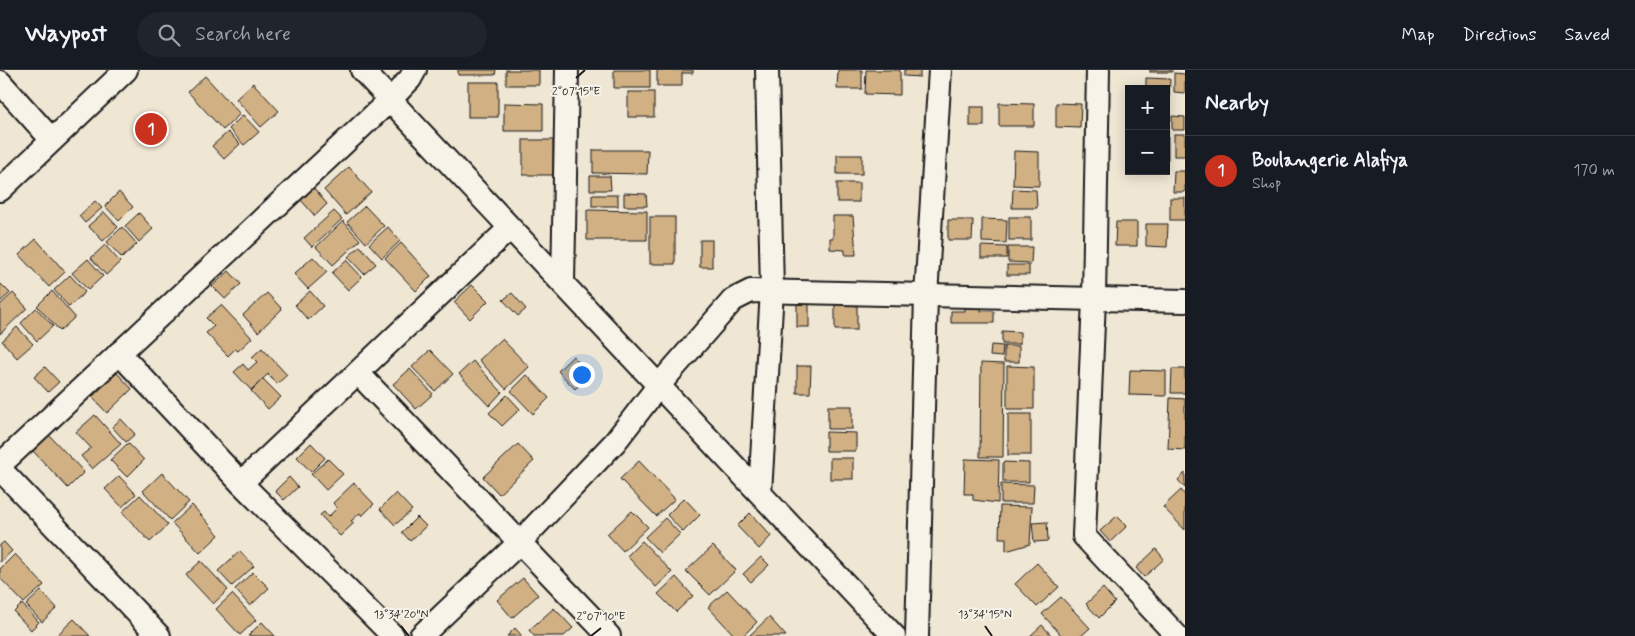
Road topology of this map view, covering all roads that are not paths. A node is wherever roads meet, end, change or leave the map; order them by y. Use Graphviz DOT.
graph roads {
  1 [pos="126,70"];
  2 [pos="362,70"];
  3 [pos="415,70"];
  4 [pos="567,70"];
  5 [pos="766,70"];
  6 [pos="940,70"];
  7 [pos="1098,70"];
  8 [pos="0,82"];
  9 [pos="390,100"];
  10 [pos="52,140"];
  11 [pos="0,190"];
  12 [pos="510,228"];
  13 [pos="562,283"];
  14 [pos="772,290"];
  15 [pos="926,296"];
  16 [pos="1094,299"];
  17 [pos="1185,302"];
  18 [pos="119,354"];
  19 [pos="358,372"];
  20 [pos="659,385"];
  21 [pos="0,467"];
  22 [pos="241,482"];
  23 [pos="760,493"];
  24 [pos="519,543"];
  25 [pos="159,636"];
  26 [pos="393,636"];
  27 [pos="421,636"];
  28 [pos="609,636"];
  29 [pos="894,636"];
  30 [pos="917,636"];
  31 [pos="1177,636"];
  1 -- 10 [label="street"];
  2 -- 9 [label="street"];
  3 -- 9 [label="street"];
  4 -- 13 [label="street"];
  5 -- 14 [label="street"];
  6 -- 15 [label="street"];
  7 -- 16 [label="street"];
  8 -- 10 [label="street"];
  9 -- 12 [label="street"];
  9 -- 18 [label="street"];
  10 -- 11 [label="street"];
  12 -- 13 [label="street"];
  12 -- 19 [label="street"];
  13 -- 20 [label="street"];
  14 -- 15 [label="street"];
  14 -- 20 [label="street"];
  14 -- 23 [label="street"];
  15 -- 16 [label="street"];
  15 -- 30 [label="street"];
  16 -- 17 [label="street"];
  16 -- 31 [label="street"];
  18 -- 21 [label="street"];
  18 -- 22 [label="street"];
  19 -- 22 [label="street"];
  19 -- 24 [label="street"];
  20 -- 23 [label="street"];
  20 -- 24 [label="street"];
  21 -- 25 [label="street"];
  22 -- 26 [label="street"];
  23 -- 29 [label="street"];
  24 -- 27 [label="street"];
  24 -- 28 [label="street"];
}
